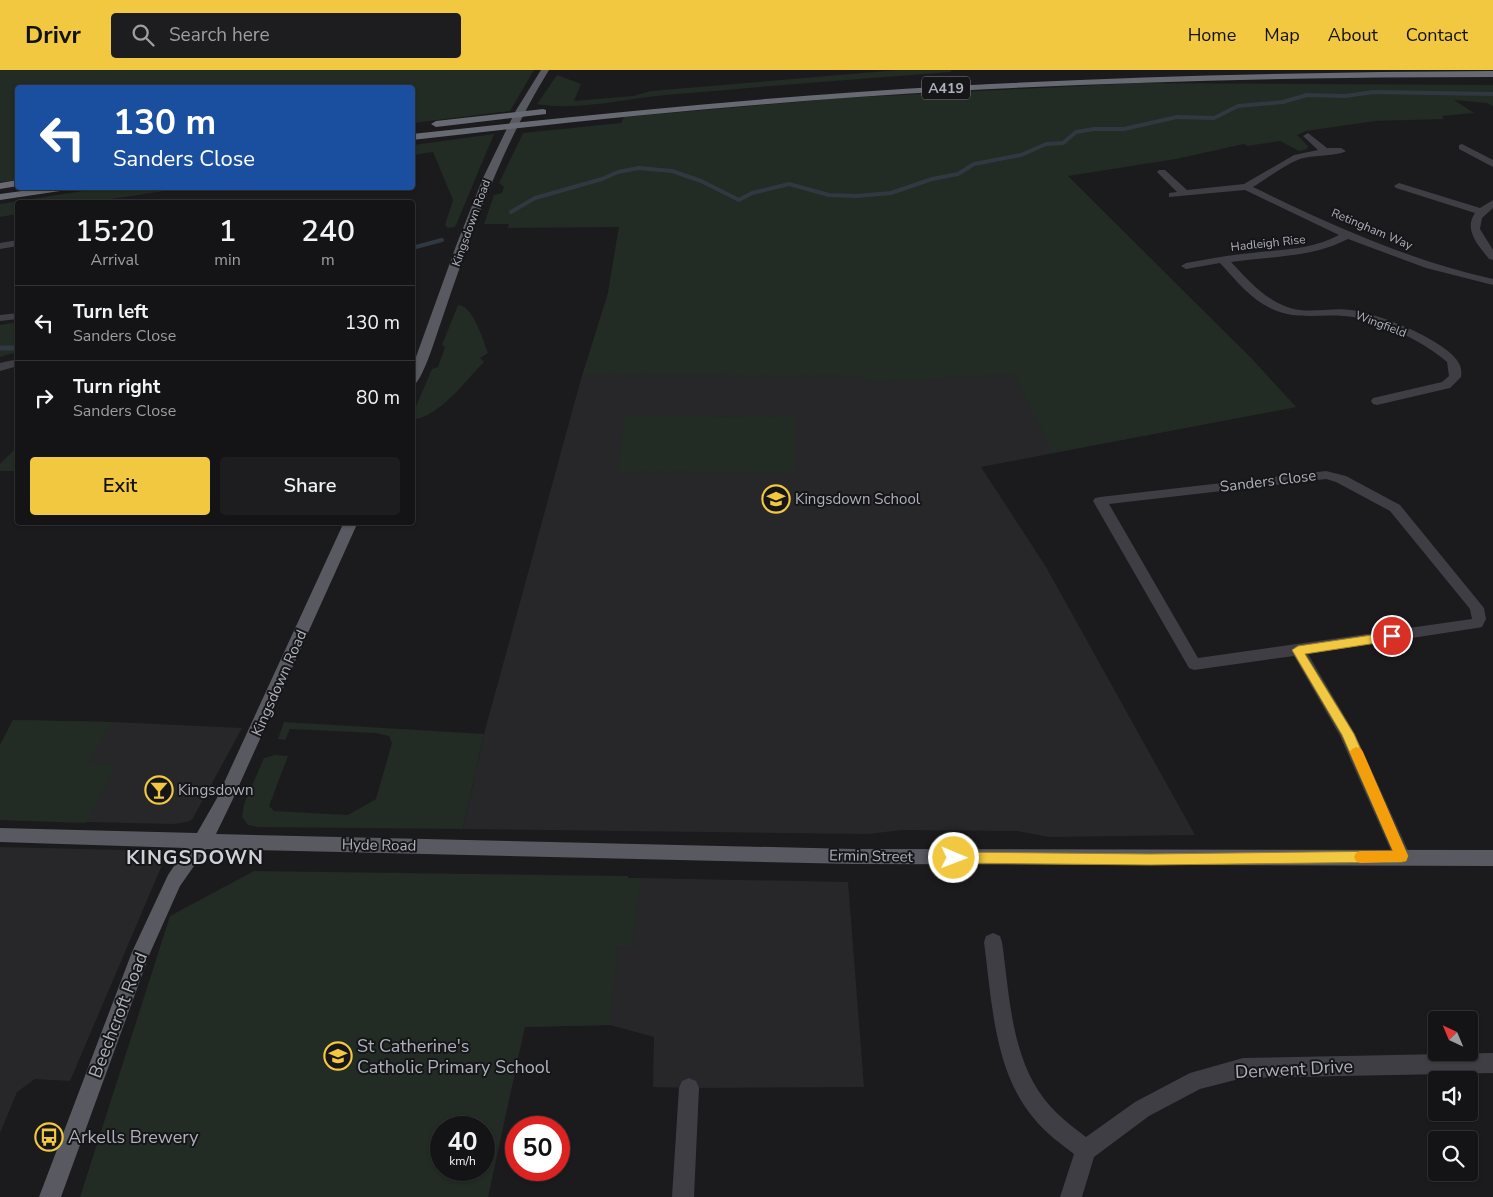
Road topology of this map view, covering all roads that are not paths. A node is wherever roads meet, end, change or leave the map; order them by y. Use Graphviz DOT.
graph roads {
  1 [pos="543,72"];
  2 [pos="1493,75"];
  3 [pos="555,110"];
  4 [pos="422,126"];
  5 [pos="1308,136"];
  6 [pos="415,137"];
  7 [pos="1462,147"];
  8 [pos="1325,151"];
  9 [pos="1341,151"];
  10 [pos="1493,164"];
  11 [pos="1162,172"];
  12 [pos="15,184"];
  13 [pos="0,186"];
  14 [pos="1399,186"];
  15 [pos="1246,187"];
  16 [pos="47,190"];
  17 [pos="1184,194"];
  18 [pos="1172,195"];
  19 [pos="0,197"];
  20 [pos="1493,203"];
  21 [pos="1481,212"];
  22 [pos="1349,234"];
  23 [pos="15,244"];
  24 [pos="0,246"];
  25 [pos="1493,257"];
  26 [pos="1223,260"];
  27 [pos="1186,266"];
  28 [pos="1493,282"];
  29 [pos="15,316"];
  30 [pos="0,318"];
  31 [pos="15,363"];
  32 [pos="0,367"];
  33 [pos="415,376"];
  34 [pos="1377,401"];
  35 [pos="350,525"];
  36 [pos="1486,618"];
  37 [pos="1298,650"];
  38 [pos="0,834"];
  39 [pos="202,841"];
  40 [pos="758,855"];
  41 [pos="1402,856"];
  42 [pos="1493,858"];
  43 [pos="992,942"];
  44 [pos="1493,1063"];
  45 [pos="690,1088"];
  46 [pos="1086,1150"];
  47 [pos="50,1197"];
  48 [pos="682,1197"];
  49 [pos="1072,1197"];
  1 -- 33 [label="main road, Kingsdown Road"];
  2 -- 6 [label="highway, A419"];
  3 -- 4 [label="highway"];
  5 -- 8 [label="street"];
  7 -- 10 [label="street"];
  8 -- 9 [label="street"];
  8 -- 15 [label="street"];
  11 -- 17 [label="street"];
  12 -- 13 [label="highway"];
  14 -- 21 [label="street"];
  15 -- 17 [label="street"];
  15 -- 22 [label="street, Retingham Way"];
  16 -- 19 [label="highway"];
  17 -- 18 [label="street"];
  20 -- 21 [label="street"];
  21 -- 25 [label="street"];
  22 -- 26 [label="street, Hadleigh Rise"];
  22 -- 28 [label="street, Retingham Way"];
  23 -- 24 [label="street"];
  26 -- 27 [label="street, Hadleigh Rise"];
  26 -- 34 [label="street, Wingfield"];
  29 -- 30 [label="street"];
  31 -- 32 [label="street"];
  35 -- 39 [label="main road, Kingsdown Road"];
  36 -- 37 [label="street, Sanders Close"];
  36 -- 37 [label="street, Sanders Close"];
  37 -- 41 [label="street"];
  38 -- 39 [label="main road, Hyde Road"];
  39 -- 40 [label="main road, Hyde Road"];
  39 -- 47 [label="main road, Beechcroft Road"];
  40 -- 41 [label="main road, Ermin Street"];
  41 -- 42 [label="main road, Ermin Street"];
  43 -- 46 [label="street"];
  44 -- 46 [label="street, Derwent Drive"];
  45 -- 48 [label="street"];
  46 -- 49 [label="street"];
}
